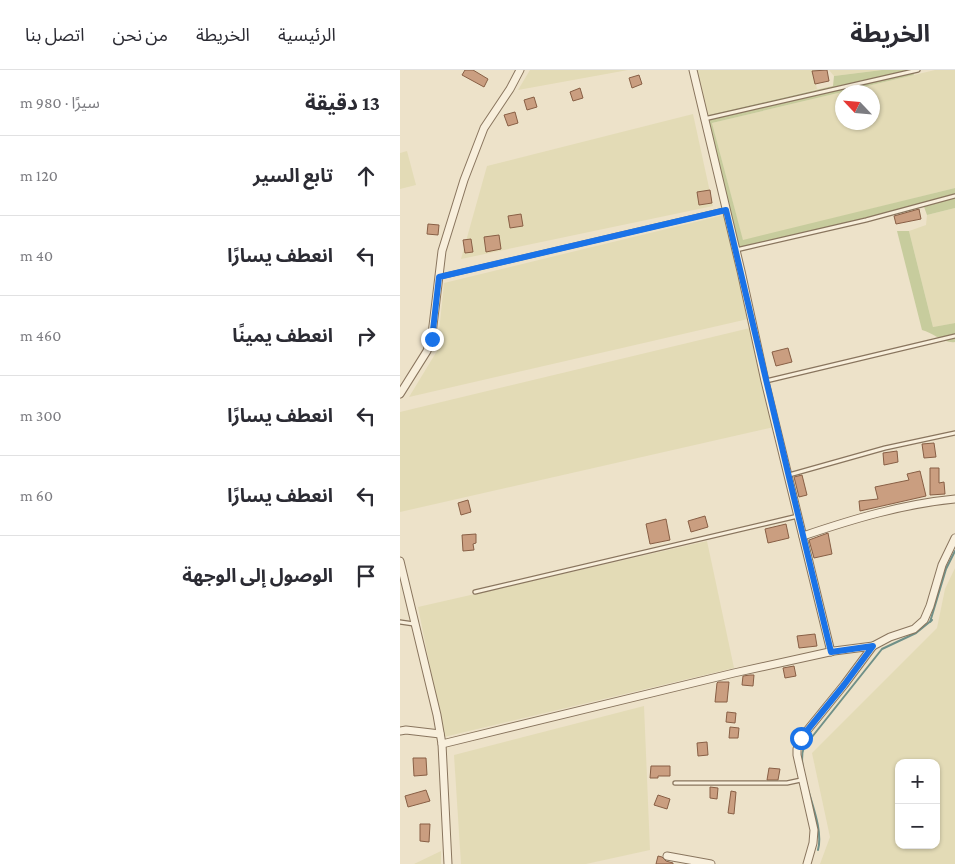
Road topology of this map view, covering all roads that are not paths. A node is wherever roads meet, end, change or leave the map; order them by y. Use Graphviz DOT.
graph roads {
  1 [pos="520,70"];
  2 [pos="693,70"];
  3 [pos="918,70"];
  4 [pos="704,119"];
  5 [pos="955,196"];
  6 [pos="726,210"];
  7 [pos="736,250"];
  8 [pos="439,277"];
  9 [pos="955,336"];
  10 [pos="765,381"];
  11 [pos="400,394"];
  12 [pos="955,433"];
  13 [pos="789,476"];
  14 [pos="955,498"];
  15 [pos="798,516"];
  16 [pos="803,536"];
  17 [pos="955,538"];
  18 [pos="400,561"];
  19 [pos="475,592"];
  20 [pos="400,622"];
  21 [pos="415,624"];
  22 [pos="873,646"];
  23 [pos="831,652"];
  24 [pos="400,731"];
  25 [pos="440,734"];
  26 [pos="442,744"];
  27 [pos="802,780"];
  28 [pos="675,783"];
  29 [pos="667,856"];
  30 [pos="448,864"];
  31 [pos="711,864"];
  32 [pos="807,864"];
  1 -- 8 [label="street"];
  2 -- 4 [label="street"];
  3 -- 4 [label="lane"];
  4 -- 6 [label="street"];
  5 -- 7 [label="lane"];
  6 -- 7 [label="street"];
  6 -- 8 [label="lane"];
  7 -- 10 [label="street"];
  8 -- 11 [label="street"];
  9 -- 10 [label="lane"];
  10 -- 13 [label="street"];
  12 -- 13 [label="lane"];
  13 -- 15 [label="street"];
  14 -- 16 [label="street"];
  15 -- 16 [label="street"];
  15 -- 19 [label="lane"];
  16 -- 23 [label="street"];
  17 -- 22 [label="street"];
  18 -- 21 [label="street"];
  20 -- 21 [label="lane"];
  21 -- 25 [label="street"];
  22 -- 23 [label="street"];
  22 -- 27 [label="street"];
  23 -- 26 [label="street"];
  24 -- 25 [label="street"];
  25 -- 26 [label="street"];
  26 -- 30 [label="street"];
  27 -- 28 [label="lane"];
  27 -- 32 [label="street"];
  29 -- 31 [label="street"];
}
